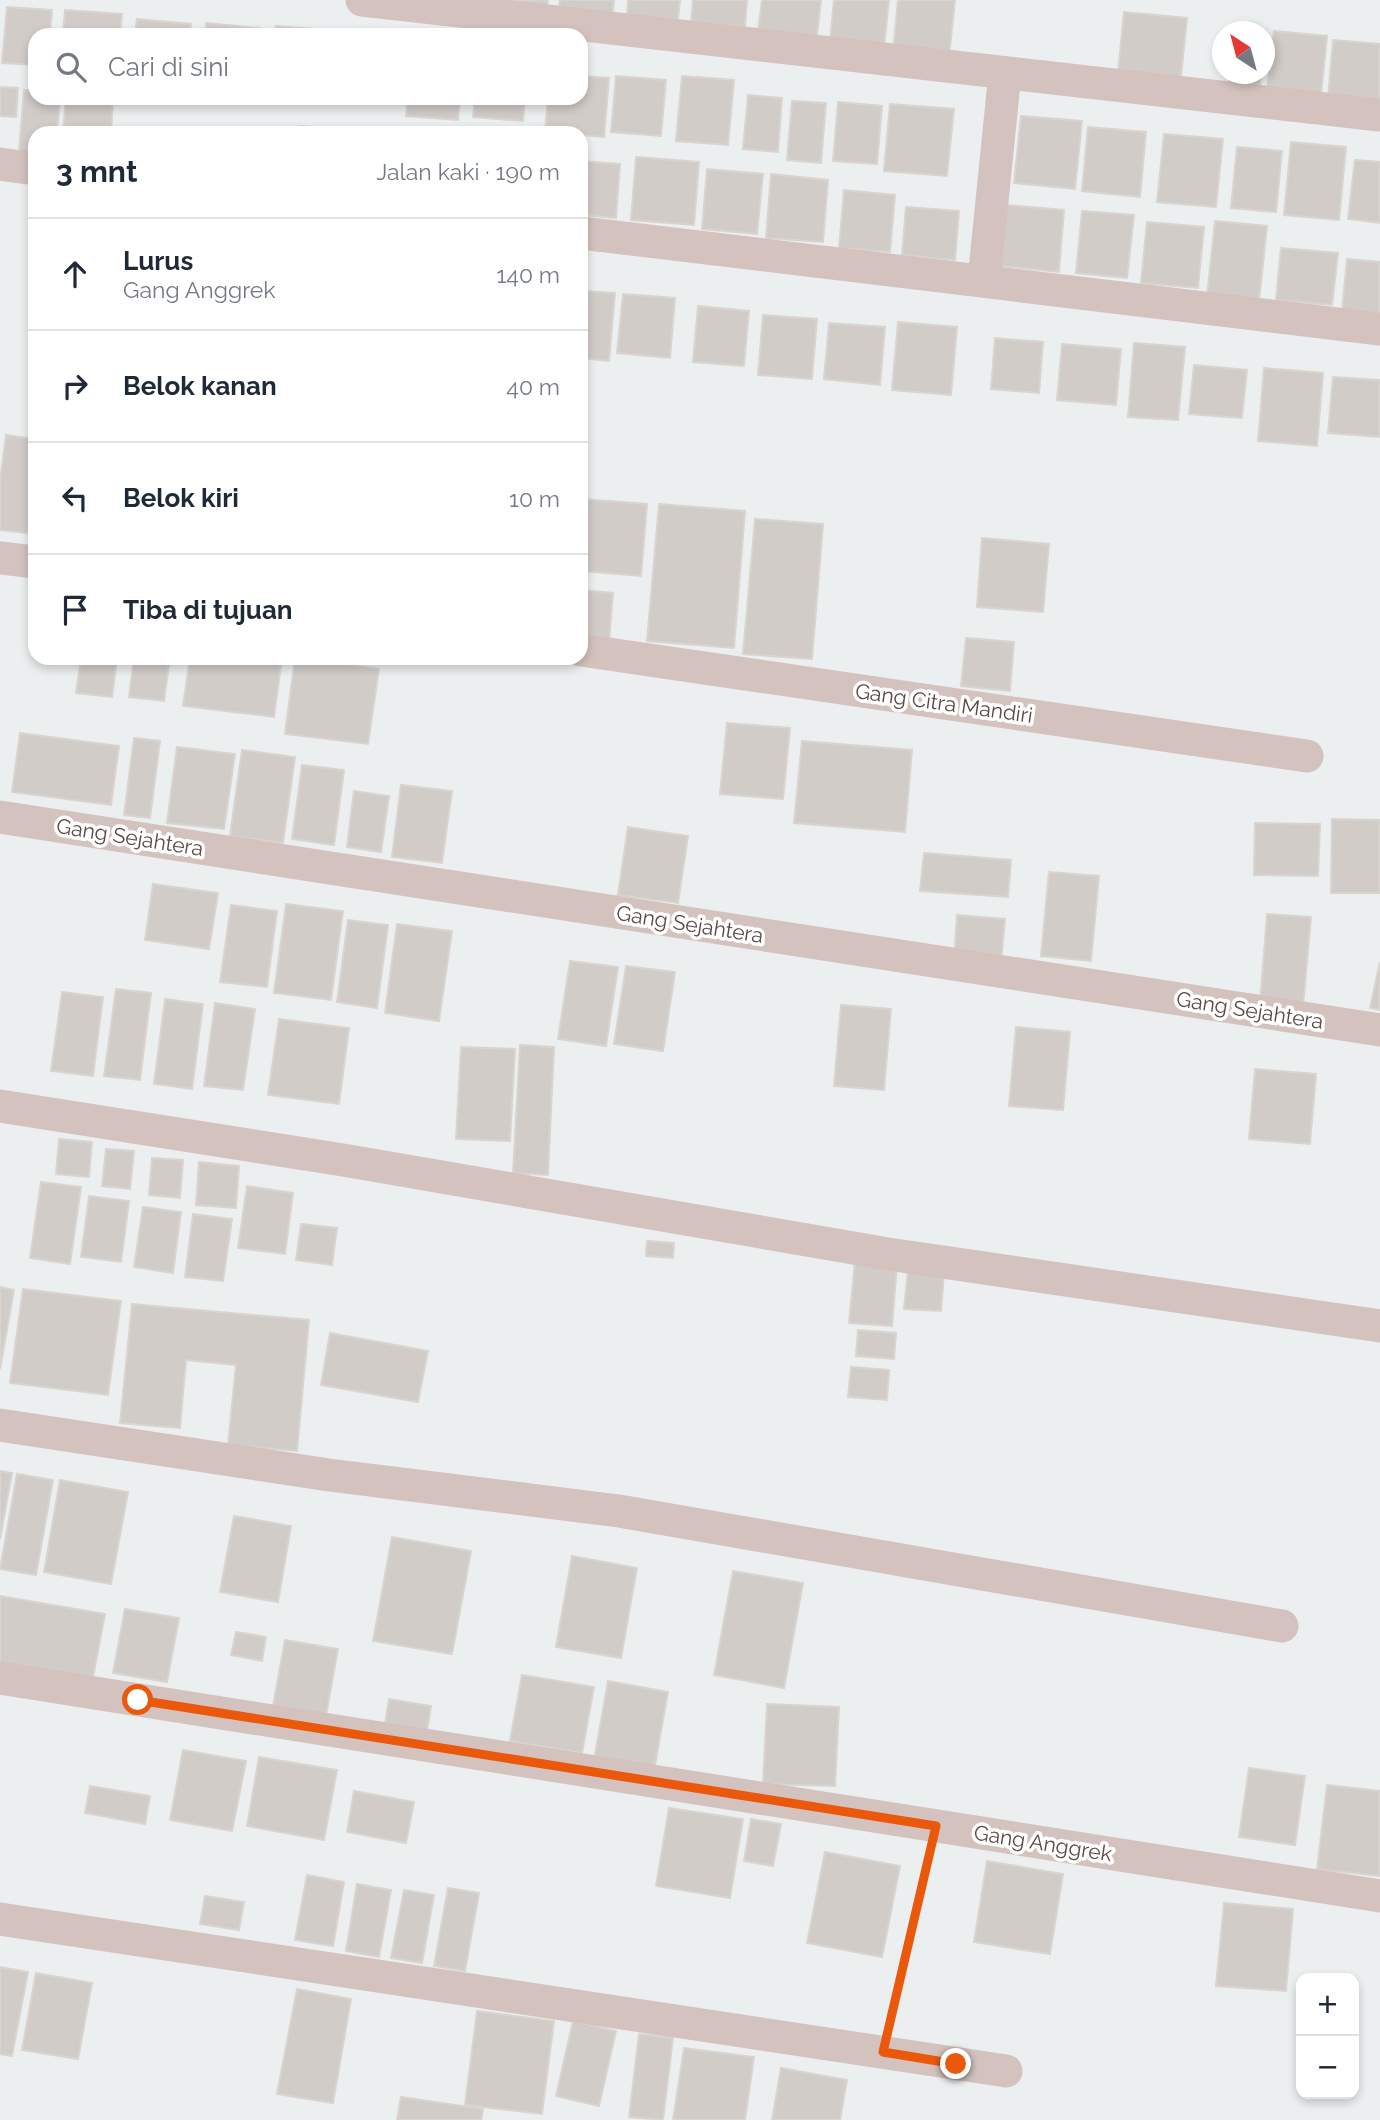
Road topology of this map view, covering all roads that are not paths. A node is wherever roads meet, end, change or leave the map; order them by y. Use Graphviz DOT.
graph roads {
  1 [pos="362,0"];
  2 [pos="1005,73"];
  3 [pos="1380,115"];
  4 [pos="0,164"];
  5 [pos="28,168"];
  6 [pos="588,234"];
  7 [pos="984,281"];
  8 [pos="1380,329"];
  9 [pos="0,558"];
  10 [pos="28,561"];
  11 [pos="588,651"];
  12 [pos="1307,756"];
  13 [pos="0,817"];
  14 [pos="1380,1030"];
  15 [pos="0,1106"];
  16 [pos="1380,1326"];
  17 [pos="0,1425"];
  18 [pos="1282,1626"];
  19 [pos="0,1678"];
  20 [pos="1380,1896"];
  21 [pos="0,1919"];
  22 [pos="1006,2071"];
  1 -- 2 [label="street"];
  2 -- 3 [label="street"];
  2 -- 7 [label="street"];
  4 -- 5 [label="street"];
  6 -- 7 [label="street"];
  7 -- 8 [label="street"];
  9 -- 10 [label="street"];
  11 -- 12 [label="street, Gang Citra Mandiri"];
  13 -- 14 [label="street, Gang Sejahtera"];
  15 -- 16 [label="street"];
  17 -- 18 [label="street"];
  19 -- 20 [label="street, Gang Anggrek"];
  21 -- 22 [label="street"];
}
